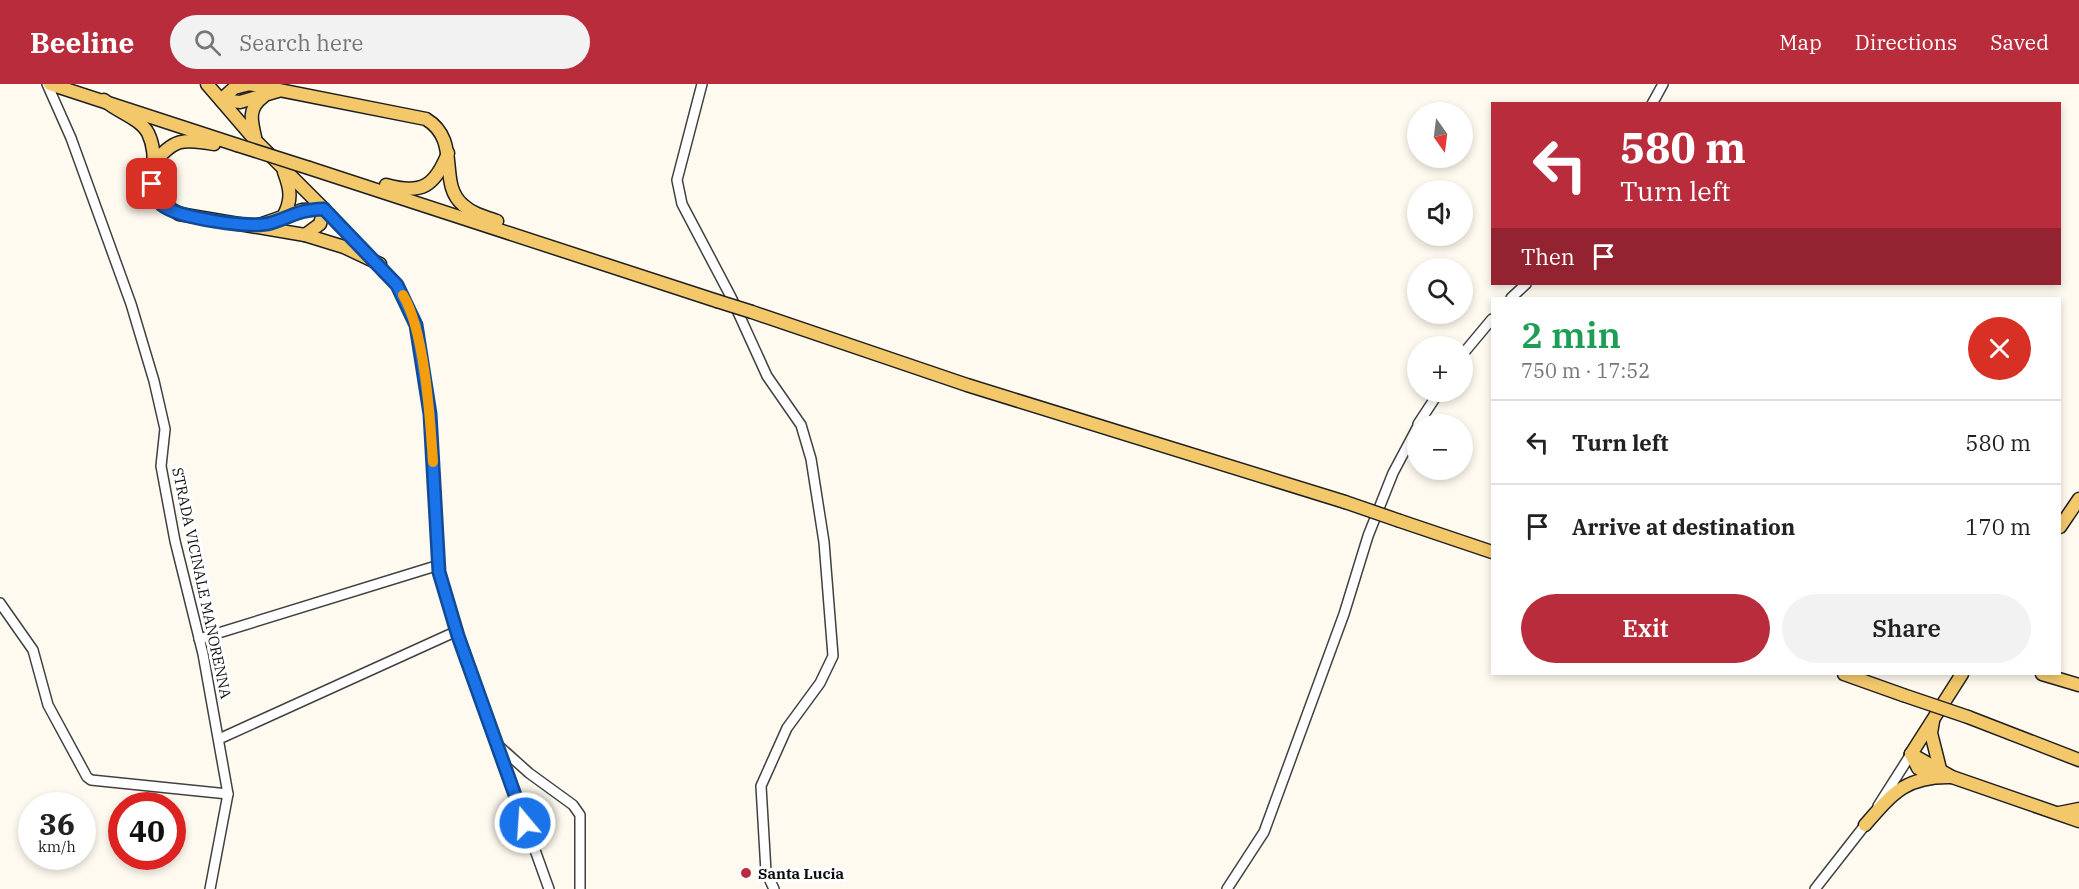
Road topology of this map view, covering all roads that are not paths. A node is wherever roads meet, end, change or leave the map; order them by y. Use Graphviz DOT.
graph roads {
  1 [pos="49,84"];
  2 [pos="207,84"];
  3 [pos="250,84"];
  4 [pos="702,84"];
  5 [pos="1663,84"];
  6 [pos="282,90"];
  7 [pos="266,95"];
  8 [pos="104,100"];
  9 [pos="221,100"];
  10 [pos="1653,102"];
  11 [pos="256,141"];
  12 [pos="235,144"];
  13 [pos="448,152"];
  14 [pos="153,164"];
  15 [pos="282,168"];
  16 [pos="352,181"];
  17 [pos="324,209"];
  18 [pos="283,217"];
  19 [pos="254,225"];
  20 [pos="511,234"];
  21 [pos="305,235"];
  22 [pos="380,264"];
  23 [pos="1525,285"];
  24 [pos="1512,297"];
  25 [pos="1491,320"];
  26 [pos="1473,342"];
  27 [pos="1407,446"];
  28 [pos="2079,499"];
  29 [pos="2061,526"];
  30 [pos="1491,552"];
  31 [pos="439,565"];
  32 [pos="0,603"];
  33 [pos="457,632"];
  34 [pos="199,639"];
  35 [pos="1847,675"];
  36 [pos="1961,675"];
  37 [pos="1970,675"];
  38 [pos="2045,675"];
  39 [pos="2079,685"];
  40 [pos="1935,715"];
  41 [pos="219,739"];
  42 [pos="2031,741"];
  43 [pos="500,747"];
  44 [pos="1911,754"];
  45 [pos="2079,754"];
  46 [pos="2079,760"];
  47 [pos="2079,769"];
  48 [pos="1936,773"];
  49 [pos="228,794"];
  50 [pos="2079,809"];
  51 [pos="2052,813"];
  52 [pos="2079,821"];
  53 [pos="1865,825"];
  54 [pos="210,889"];
  55 [pos="549,889"];
  56 [pos="580,889"];
  57 [pos="774,889"];
  58 [pos="1227,889"];
  59 [pos="1815,889"];
  1 -- 8 [label="main road"];
  1 -- 34 [label="street, STRADA VICINALE MANORENNA"];
  2 -- 9 [label="main road"];
  3 -- 6 [label="main road"];
  3 -- 9 [label="main road"];
  4 -- 57 [label="street"];
  5 -- 10 [label="street"];
  6 -- 7 [label="main road"];
  6 -- 13 [label="main road"];
  7 -- 9 [label="main road"];
  7 -- 11 [label="main road"];
  8 -- 12 [label="main road"];
  8 -- 14 [label="main road"];
  9 -- 11 [label="main road"];
  11 -- 15 [label="main road"];
  12 -- 14 [label="main road"];
  12 -- 16 [label="main road, bridge"];
  13 -- 16 [label="main road"];
  13 -- 20 [label="main road"];
  14 -- 19 [label="main road"];
  15 -- 17 [label="main road"];
  15 -- 18 [label="main road"];
  16 -- 20 [label="main road"];
  17 -- 18 [label="main road"];
  17 -- 21 [label="main road"];
  17 -- 22 [label="street"];
  18 -- 19 [label="main road"];
  19 -- 21 [label="main road"];
  20 -- 30 [label="main road, bridge"];
  21 -- 22 [label="main road"];
  22 -- 31 [label="street"];
  23 -- 24 [label="street"];
  25 -- 26 [label="street"];
  27 -- 58 [label="street"];
  28 -- 29 [label="main road"];
  31 -- 33 [label="street"];
  31 -- 34 [label="street"];
  32 -- 49 [label="street"];
  33 -- 41 [label="street"];
  33 -- 43 [label="street"];
  34 -- 41 [label="street, STRADA VICINALE MANORENNA"];
  35 -- 42 [label="main road, bridge"];
  36 -- 40 [label="main road"];
  37 -- 40 [label="main road"];
  38 -- 39 [label="main road"];
  40 -- 44 [label="main road"];
  40 -- 48 [label="main road"];
  41 -- 49 [label="street, STRADA VICINALE MANORENNA"];
  42 -- 45 [label="main road"];
  42 -- 46 [label="main road"];
  42 -- 47 [label="main road"];
  43 -- 55 [label="street"];
  43 -- 56 [label="street"];
  44 -- 48 [label="main road"];
  44 -- 53 [label="street"];
  48 -- 51 [label="main road"];
  48 -- 53 [label="main road"];
  49 -- 54 [label="street, STRADA VICINALE MANORENNA"];
  50 -- 51 [label="main road"];
  51 -- 52 [label="main road"];
  53 -- 59 [label="street"];
}
